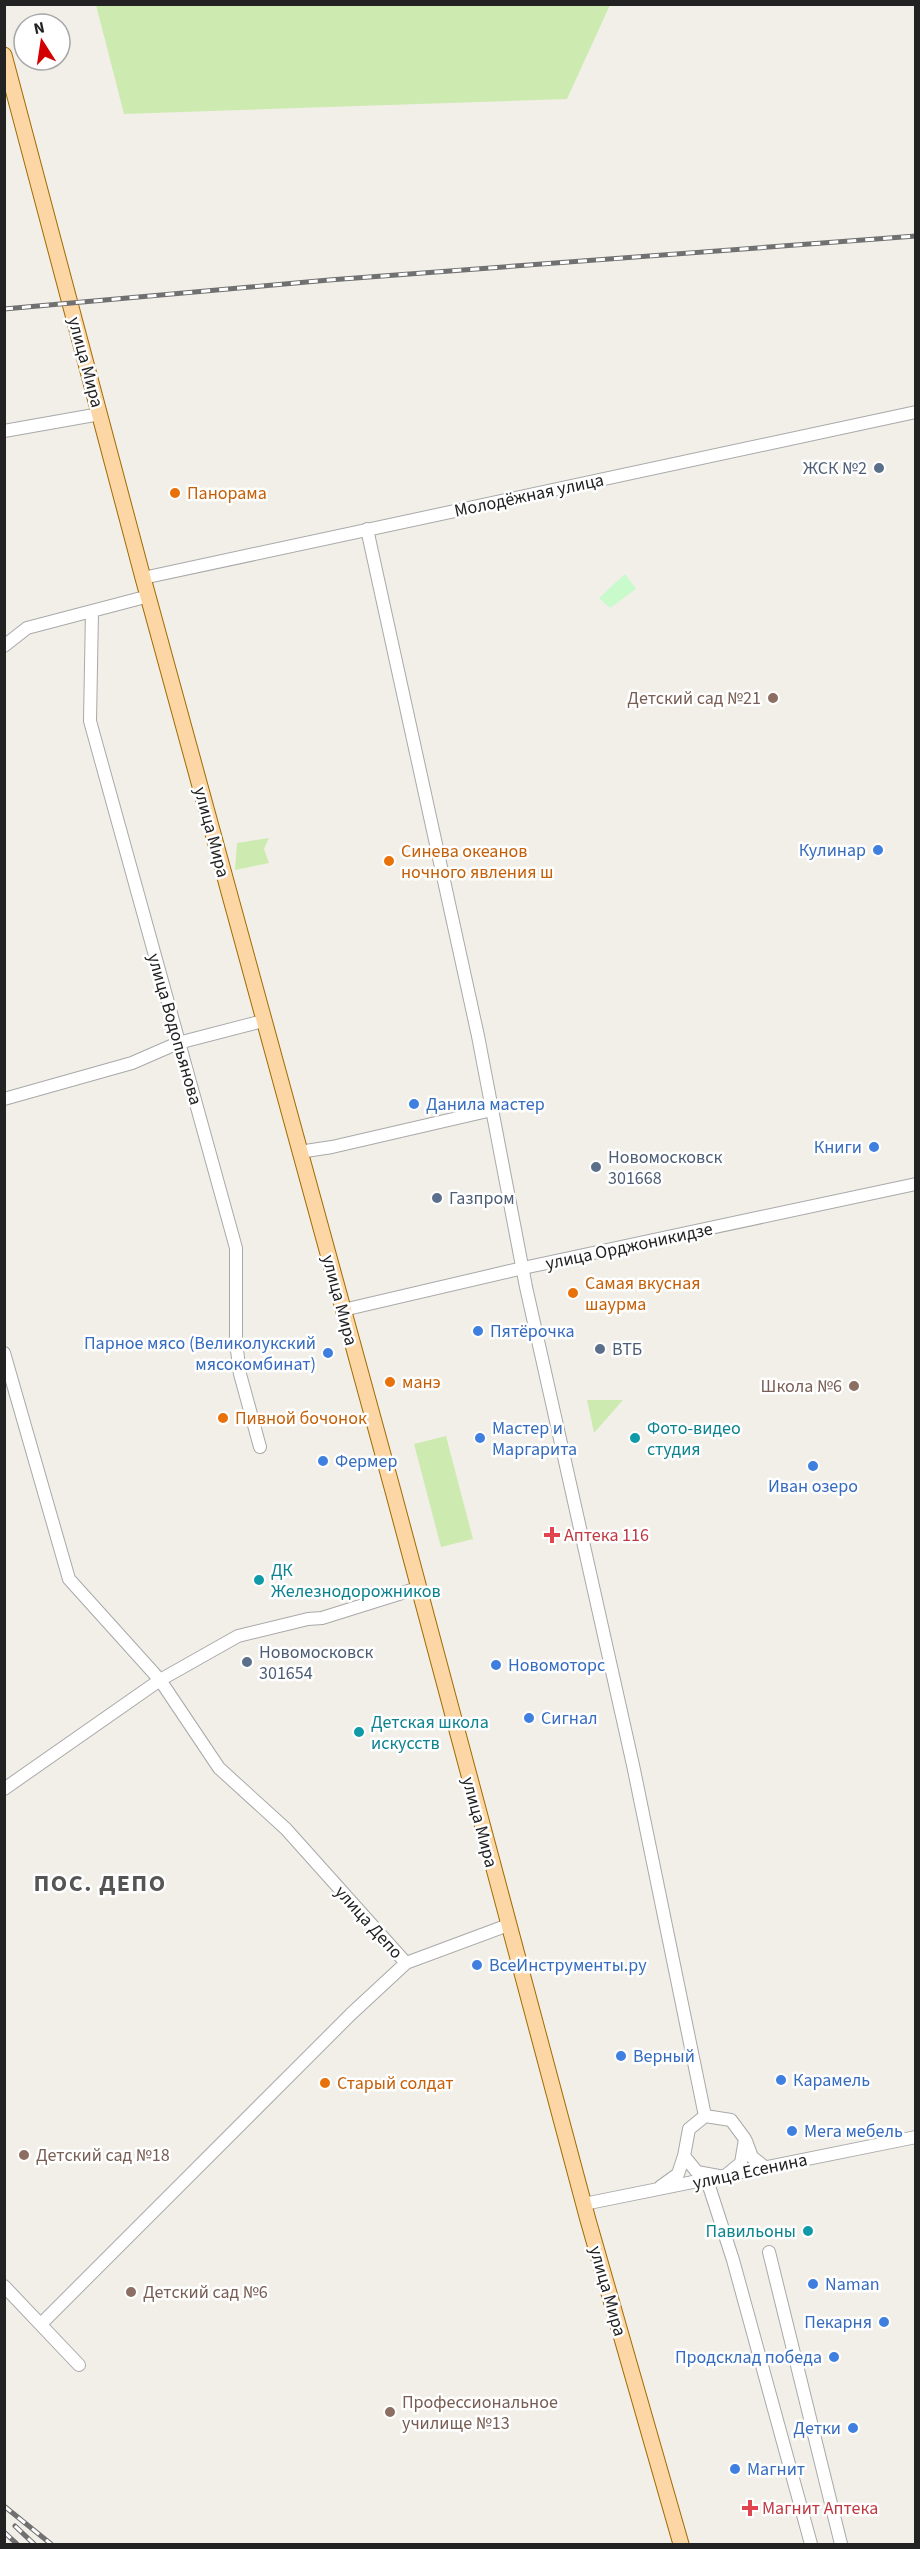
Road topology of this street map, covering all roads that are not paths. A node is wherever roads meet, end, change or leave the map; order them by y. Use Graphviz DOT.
graph roads {
  1 [pos="6,64"];
  2 [pos="915,412"];
  3 [pos="100,414"];
  4 [pos="4,430"];
  5 [pos="367,529"];
  6 [pos="143,578"];
  7 [pos="149,596"];
  8 [pos="92,611"];
  9 [pos="4,646"];
  10 [pos="263,1021"];
  11 [pos="178,1043"];
  12 [pos="4,1099"];
  13 [pos="492,1110"];
  14 [pos="299,1152"];
  15 [pos="915,1184"];
  16 [pos="523,1268"];
  17 [pos="343,1311"];
  18 [pos="4,1353"];
  19 [pos="260,1448"];
  20 [pos="418,1587"];
  21 [pos="160,1680"];
  22 [pos="4,1790"];
  23 [pos="508,1925"];
  24 [pos="406,1962"];
  25 [pos="705,2116"];
  26 [pos="915,2137"];
  27 [pos="745,2139"];
  28 [pos="684,2156"];
  29 [pos="765,2168"];
  30 [pos="723,2177"];
  31 [pos="707,2180"];
  32 [pos="658,2190"];
  33 [pos="584,2204"];
  34 [pos="769,2252"];
  35 [pos="4,2286"];
  36 [pos="41,2324"];
  37 [pos="78,2366"];
  38 [pos="681,2544"];
  39 [pos="811,2544"];
  40 [pos="841,2544"];
  1 -- 3 [label="main road, улица Мира"];
  2 -- 5 [label="street, Молодёжная улица"];
  3 -- 4 [label="street"];
  3 -- 6 [label="main road, улица Мира"];
  5 -- 6 [label="street, Молодёжная улица"];
  5 -- 13 [label="street"];
  6 -- 7 [label="main road, улица Мира"];
  7 -- 8 [label="street"];
  7 -- 10 [label="main road, улица Мира"];
  8 -- 9 [label="street"];
  8 -- 11 [label="street, улица Водопьянова"];
  10 -- 11 [label="street"];
  10 -- 14 [label="main road, улица Мира"];
  11 -- 12 [label="street"];
  11 -- 19 [label="street, улица Водопьянова"];
  13 -- 14 [label="street"];
  13 -- 16 [label="street"];
  14 -- 17 [label="main road, улица Мира"];
  15 -- 16 [label="street, улица Орджоникидзе"];
  16 -- 17 [label="street, улица Орджоникидзе"];
  16 -- 25 [label="street"];
  17 -- 20 [label="main road, улица Мира"];
  18 -- 21 [label="street, улица Депо"];
  20 -- 21 [label="street"];
  20 -- 23 [label="main road, улица Мира"];
  21 -- 22 [label="street"];
  21 -- 24 [label="street, улица Депо"];
  23 -- 24 [label="street"];
  23 -- 33 [label="main road, улица Мира"];
  24 -- 36 [label="street, улица Депо"];
  25 -- 27 [label="street"];
  25 -- 28 [label="street"];
  26 -- 29 [label="street, улица Есенина"];
  27 -- 29 [label="street"];
  27 -- 30 [label="street"];
  28 -- 30 [label="street"];
  28 -- 32 [label="street"];
  29 -- 30 [label="street, улица Есенина"];
  30 -- 31 [label="street, улица Есенина"];
  31 -- 32 [label="street, улица Есенина"];
  31 -- 39 [label="street"];
  32 -- 33 [label="street, улица Есенина"];
  33 -- 38 [label="main road, улица Мира"];
  34 -- 40 [label="street"];
  35 -- 36 [label="street"];
  36 -- 37 [label="street"];
}
